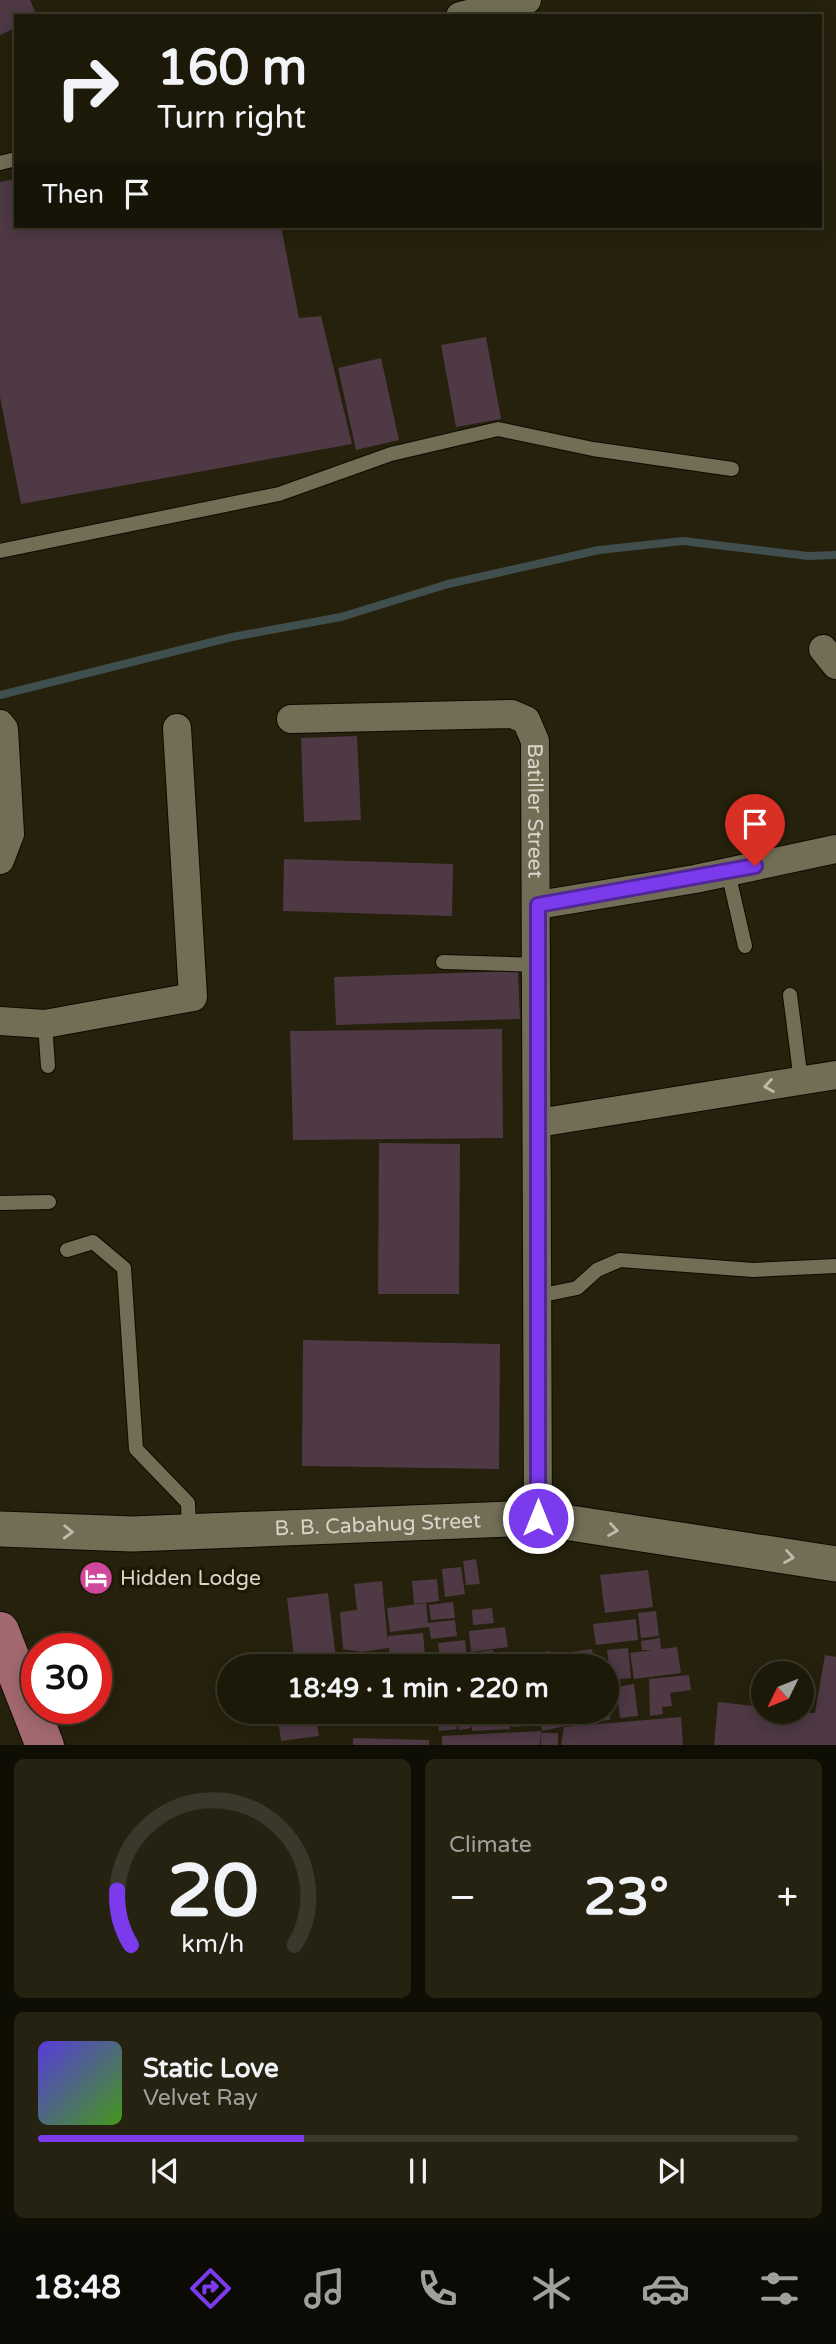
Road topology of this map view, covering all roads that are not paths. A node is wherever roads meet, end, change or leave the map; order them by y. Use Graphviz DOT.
graph roads {
  1 [pos="527,0"];
  2 [pos="468,14"];
  3 [pos="732,469"];
  4 [pos="0,551"];
  5 [pos="290,719"];
  6 [pos="0,724"];
  7 [pos="177,728"];
  8 [pos="836,849"];
  9 [pos="0,860"];
  10 [pos="728,872"];
  11 [pos="538,905"];
  12 [pos="745,946"];
  13 [pos="443,962"];
  14 [pos="538,965"];
  15 [pos="790,995"];
  16 [pos="0,1021"];
  17 [pos="45,1024"];
  18 [pos="48,1066"];
  19 [pos="836,1075"];
  20 [pos="801,1081"];
  21 [pos="538,1123"];
  22 [pos="0,1202"];
  23 [pos="49,1202"];
  24 [pos="67,1250"];
  25 [pos="836,1266"];
  26 [pos="538,1296"];
  27 [pos="538,1518"];
  28 [pos="0,1529"];
  29 [pos="190,1533"];
  30 [pos="836,1564"];
  31 [pos="0,1631"];
  32 [pos="45,1745"];
  1 -- 2 [label="street"];
  3 -- 4 [label="lane"];
  5 -- 11 [label="street, Batiller Street"];
  6 -- 9 [label="street"];
  7 -- 17 [label="street"];
  8 -- 10 [label="street"];
  10 -- 11 [label="street"];
  10 -- 12 [label="lane"];
  11 -- 14 [label="street, Batiller Street"];
  13 -- 14 [label="lane"];
  14 -- 21 [label="street, Batiller Street"];
  15 -- 20 [label="lane"];
  16 -- 17 [label="street"];
  17 -- 18 [label="lane"];
  19 -- 20 [label="street"];
  20 -- 21 [label="street, one-way"];
  21 -- 26 [label="street, Batiller Street"];
  22 -- 23 [label="lane"];
  24 -- 29 [label="lane"];
  25 -- 26 [label="lane"];
  26 -- 27 [label="street, Batiller Street"];
  27 -- 29 [label="street, B. B. Cabahug Street"];
  27 -- 30 [label="street, B. B. Cabahug Street, one-way"];
  28 -- 29 [label="street, B. B. Cabahug Street, one-way"];
  31 -- 32 [label="main road"];
}
